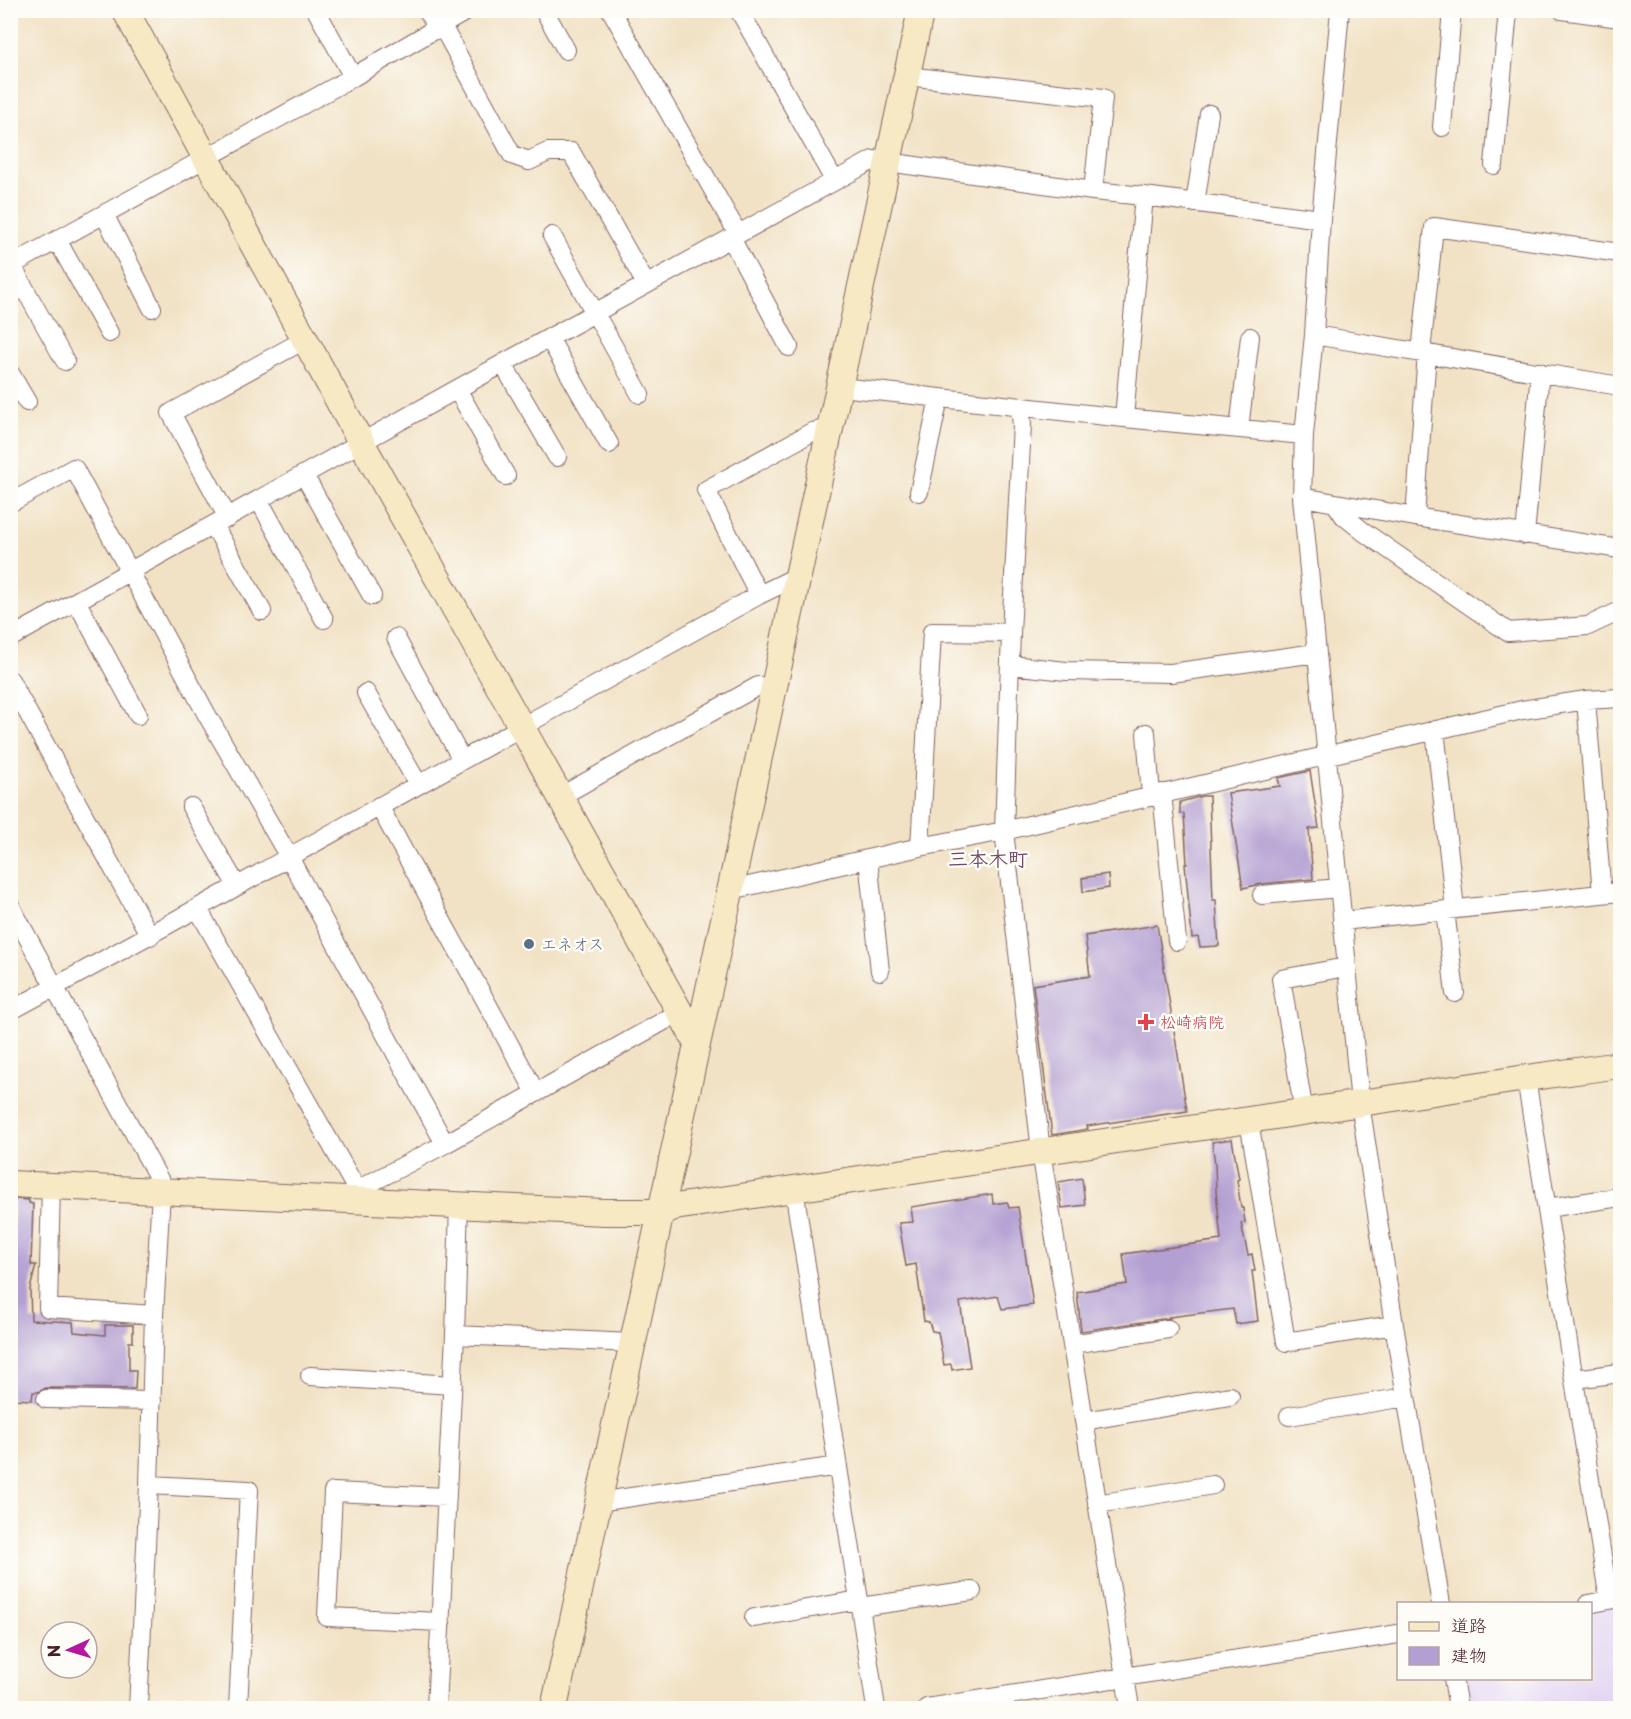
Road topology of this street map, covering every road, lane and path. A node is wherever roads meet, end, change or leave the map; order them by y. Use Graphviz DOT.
graph roads {
  1 [pos="125,10"];
  2 [pos="316,10"];
  3 [pos="427,10"];
  4 [pos="468,10"];
  5 [pos="544,10"];
  6 [pos="611,10"];
  7 [pos="739,10"];
  8 [pos="921,10"];
  9 [pos="1340,10"];
  10 [pos="1452,10"];
  11 [pos="1508,10"];
  12 [pos="1572,11"];
  13 [pos="1620,18"];
  14 [pos="440,27"];
  15 [pos="566,50"];
  16 [pos="907,76"];
  17 [pos="353,77"];
  18 [pos="1209,114"];
  19 [pos="1442,127"];
  20 [pos="206,157"];
  21 [pos="888,161"];
  22 [pos="1494,165"];
  23 [pos="834,180"];
  24 [pos="1093,191"];
  25 [pos="1144,196"];
  26 [pos="1195,203"];
  27 [pos="104,214"];
  28 [pos="1321,219"];
  29 [pos="552,236"];
  30 [pos="734,236"];
  31 [pos="57,240"];
  32 [pos="1620,253"];
  33 [pos="11,266"];
  34 [pos="646,284"];
  35 [pos="152,308"];
  36 [pos="594,313"];
  37 [pos="109,333"];
  38 [pos="1314,335"];
  39 [pos="1250,337"];
  40 [pos="549,338"];
  41 [pos="306,339"];
  42 [pos="789,347"];
  43 [pos="1424,353"];
  44 [pos="65,361"];
  45 [pos="503,364"];
  46 [pos="1540,372"];
  47 [pos="10,373"];
  48 [pos="1620,386"];
  49 [pos="840,387"];
  50 [pos="457,389"];
  51 [pos="640,394"];
  52 [pos="939,398"];
  53 [pos="27,402"];
  54 [pos="1020,407"];
  55 [pos="1124,418"];
  56 [pos="830,428"];
  57 [pos="1239,429"];
  58 [pos="1304,435"];
  59 [pos="362,442"];
  60 [pos="609,444"];
  61 [pos="557,457"];
  62 [pos="304,475"];
  63 [pos="506,476"];
  64 [pos="918,492"];
  65 [pos="1302,497"];
  66 [pos="259,500"];
  67 [pos="10,503"];
  68 [pos="1335,503"];
  69 [pos="1415,517"];
  70 [pos="221,522"];
  71 [pos="1525,535"];
  72 [pos="1620,549"];
  73 [pos="130,573"];
  74 [pos="798,576"];
  75 [pos="759,595"];
  76 [pos="372,596"];
  77 [pos="77,602"];
  78 [pos="262,611"];
  79 [pos="1620,611"];
  80 [pos="324,619"];
  81 [pos="1011,633"];
  82 [pos="10,638"];
  83 [pos="396,638"];
  84 [pos="1316,653"];
  85 [pos="1011,665"];
  86 [pos="10,680"];
  87 [pos="774,688"];
  88 [pos="366,693"];
  89 [pos="1620,698"];
  90 [pos="1586,700"];
  91 [pos="138,715"];
  92 [pos="521,726"];
  93 [pos="1435,730"];
  94 [pos="1146,733"];
  95 [pos="1327,755"];
  96 [pos="462,759"];
  97 [pos="418,784"];
  98 [pos="1157,794"];
  99 [pos="561,796"];
  100 [pos="379,806"];
  101 [pos="192,807"];
  102 [pos="1004,831"];
  103 [pos="920,847"];
  104 [pos="289,857"];
  105 [pos="868,859"];
  106 [pos="237,886"];
  107 [pos="1339,888"];
  108 [pos="731,890"];
  109 [pos="1620,892"];
  110 [pos="1602,894"];
  111 [pos="1262,895"];
  112 [pos="10,905"];
  113 [pos="198,909"];
  114 [pos="1450,910"];
  115 [pos="1342,921"];
  116 [pos="150,936"];
  117 [pos="1177,941"];
  118 [pos="1346,968"];
  119 [pos="880,970"];
  120 [pos="56,986"];
  121 [pos="1455,993"];
  122 [pos="10,1011"];
  123 [pos="680,1012"];
  124 [pos="697,1043"];
  125 [pos="1620,1065"];
  126 [pos="1526,1078"];
  127 [pos="536,1093"];
  128 [pos="1360,1103"];
  129 [pos="1304,1112"];
  130 [pos="1249,1121"];
  131 [pos="445,1144"];
  132 [pos="1041,1152"];
  133 [pos="10,1185"];
  134 [pos="51,1186"];
  135 [pos="794,1189"];
  136 [pos="161,1191"];
  137 [pos="355,1195"];
  138 [pos="1620,1197"];
  139 [pos="459,1204"];
  140 [pos="1547,1208"];
  141 [pos="660,1212"];
  142 [pos="154,1315"];
  143 [pos="1394,1325"];
  144 [pos="1168,1329"];
  145 [pos="455,1335"];
  146 [pos="632,1342"];
  147 [pos="1072,1344"];
  148 [pos="1620,1372"];
  149 [pos="310,1376"];
  150 [pos="1575,1379"];
  151 [pos="453,1385"];
  152 [pos="1230,1396"];
  153 [pos="1406,1397"];
  154 [pos="46,1399"];
  155 [pos="152,1401"];
  156 [pos="1289,1416"];
  157 [pos="1084,1421"];
  158 [pos="838,1466"];
  159 [pos="149,1485"];
  160 [pos="1213,1485"];
  161 [pos="447,1497"];
  162 [pos="598,1502"];
  163 [pos="1097,1504"];
  164 [pos="972,1591"];
  165 [pos="1615,1599"];
  166 [pos="1441,1602"];
  167 [pos="860,1603"];
  168 [pos="1592,1603"];
  169 [pos="754,1618"];
  170 [pos="441,1622"];
  171 [pos="1397,1634"];
  172 [pos="1124,1676"];
  173 [pos="1453,1680"];
  174 [pos="138,1708"];
  175 [pos="238,1708"];
  176 [pos="436,1708"];
  177 [pos="554,1708"];
  178 [pos="876,1708"];
  179 [pos="927,1708"];
  180 [pos="1130,1708"];
  181 [pos="1458,1708"];
  1 -- 20 [label="street"];
  2 -- 17 [label="street"];
  3 -- 14 [label="street"];
  4 -- 14 [label="street"];
  5 -- 15 [label="street"];
  6 -- 30 [label="street"];
  7 -- 23 [label="street"];
  8 -- 16 [label="street"];
  9 -- 28 [label="street"];
  10 -- 19 [label="street"];
  11 -- 22 [label="street"];
  12 -- 13 [label="street"];
  14 -- 17 [label="street"];
  14 -- 34 [label="street"];
  16 -- 21 [label="street"];
  16 -- 24 [label="street"];
  17 -- 20 [label="street"];
  18 -- 26 [label="street"];
  20 -- 27 [label="street"];
  20 -- 41 [label="street"];
  21 -- 23 [label="street"];
  21 -- 24 [label="street"];
  21 -- 49 [label="street"];
  23 -- 30 [label="street"];
  24 -- 25 [label="street"];
  25 -- 26 [label="street"];
  25 -- 55 [label="street"];
  26 -- 28 [label="street"];
  27 -- 31 [label="street"];
  27 -- 35 [label="street"];
  28 -- 38 [label="street"];
  29 -- 36 [label="street"];
  30 -- 34 [label="street"];
  30 -- 42 [label="street"];
  31 -- 33 [label="street"];
  31 -- 37 [label="street"];
  32 -- 43 [label="street"];
  33 -- 44 [label="street"];
  34 -- 36 [label="street"];
  36 -- 40 [label="street"];
  36 -- 51 [label="street"];
  38 -- 43 [label="street"];
  38 -- 58 [label="street"];
  39 -- 57 [label="street"];
  40 -- 45 [label="street"];
  40 -- 60 [label="street"];
  41 -- 59 [label="street"];
  41 -- 70 [label="street"];
  43 -- 46 [label="street"];
  43 -- 69 [label="street"];
  45 -- 50 [label="street"];
  45 -- 61 [label="street"];
  46 -- 48 [label="street"];
  46 -- 71 [label="street"];
  47 -- 53 [label="street"];
  49 -- 52 [label="street"];
  49 -- 56 [label="street"];
  50 -- 59 [label="street"];
  50 -- 63 [label="street"];
  52 -- 54 [label="street"];
  52 -- 64 [label="street"];
  54 -- 55 [label="street"];
  54 -- 81 [label="street"];
  55 -- 57 [label="street"];
  56 -- 74 [label="street"];
  56 -- 75 [label="street"];
  57 -- 58 [label="street"];
  58 -- 65 [label="street"];
  59 -- 62 [label="street"];
  59 -- 92 [label="street"];
  62 -- 66 [label="street"];
  62 -- 76 [label="street"];
  65 -- 68 [label="street"];
  65 -- 84 [label="street"];
  66 -- 70 [label="street"];
  66 -- 80 [label="street"];
  67 -- 73 [label="street"];
  68 -- 69 [label="street"];
  68 -- 79 [label="street"];
  69 -- 71 [label="street"];
  70 -- 73 [label="street"];
  70 -- 78 [label="street"];
  71 -- 72 [label="street"];
  73 -- 77 [label="street"];
  73 -- 104 [label="street"];
  74 -- 75 [label="street"];
  74 -- 87 [label="street"];
  75 -- 92 [label="street"];
  77 -- 82 [label="street"];
  77 -- 91 [label="street"];
  81 -- 85 [label="street"];
  81 -- 103 [label="street"];
  83 -- 96 [label="street"];
  84 -- 85 [label="street"];
  84 -- 95 [label="street"];
  85 -- 102 [label="street"];
  86 -- 116 [label="street"];
  87 -- 99 [label="street"];
  87 -- 108 [label="street"];
  88 -- 97 [label="street"];
  89 -- 90 [label="street"];
  90 -- 93 [label="street"];
  90 -- 110 [label="street"];
  92 -- 96 [label="street"];
  92 -- 99 [label="street"];
  93 -- 95 [label="street"];
  93 -- 114 [label="street"];
  94 -- 98 [label="street"];
  95 -- 98 [label="street"];
  95 -- 107 [label="street"];
  96 -- 97 [label="street"];
  97 -- 100 [label="street"];
  98 -- 102 [label="street"];
  98 -- 117 [label="street"];
  99 -- 123 [label="street"];
  100 -- 104 [label="street"];
  100 -- 127 [label="street"];
  101 -- 106 [label="street"];
  102 -- 103 [label="street"];
  102 -- 132 [label="street"];
  103 -- 105 [label="street"];
  104 -- 106 [label="street"];
  104 -- 131 [label="street"];
  105 -- 108 [label="street"];
  105 -- 119 [label="street"];
  106 -- 113 [label="street"];
  107 -- 111 [label="street"];
  107 -- 115 [label="street"];
  108 -- 124 [label="street"];
  109 -- 110 [label="street"];
  110 -- 114 [label="street"];
  112 -- 120 [label="street"];
  113 -- 116 [label="street"];
  113 -- 137 [label="street"];
  114 -- 115 [label="street"];
  114 -- 121 [label="street"];
  115 -- 118 [label="street"];
  116 -- 120 [label="street"];
  118 -- 128 [label="street"];
  118 -- 129 [label="street"];
  120 -- 122 [label="street"];
  120 -- 136 [label="street"];
  123 -- 124 [label="street"];
  123 -- 127 [label="street"];
  124 -- 141 [label="street"];
  125 -- 126 [label="street"];
  126 -- 128 [label="street"];
  126 -- 140 [label="street"];
  127 -- 131 [label="street"];
  128 -- 129 [label="street"];
  128 -- 143 [label="street"];
  129 -- 130 [label="street"];
  130 -- 132 [label="street"];
  130 -- 143 [label="street"];
  131 -- 137 [label="street"];
  132 -- 135 [label="street"];
  132 -- 147 [label="street"];
  133 -- 134 [label="street"];
  134 -- 136 [label="street"];
  134 -- 142 [label="street"];
  135 -- 141 [label="street"];
  135 -- 158 [label="street"];
  136 -- 137 [label="street"];
  136 -- 142 [label="street"];
  137 -- 139 [label="street"];
  138 -- 140 [label="street"];
  139 -- 141 [label="street"];
  139 -- 145 [label="street"];
  140 -- 150 [label="street"];
  141 -- 146 [label="street"];
  142 -- 155 [label="street"];
  143 -- 153 [label="street"];
  144 -- 147 [label="street"];
  145 -- 146 [label="street"];
  145 -- 151 [label="street"];
  146 -- 162 [label="street"];
  147 -- 157 [label="street"];
  148 -- 150 [label="street"];
  149 -- 151 [label="street"];
  150 -- 165 [label="street"];
  151 -- 161 [label="street"];
  152 -- 157 [label="street"];
  153 -- 156 [label="street"];
  153 -- 166 [label="street"];
  154 -- 155 [label="street"];
  155 -- 159 [label="street"];
  157 -- 163 [label="street"];
  158 -- 162 [label="street"];
  158 -- 167 [label="street"];
  159 -- 174 [label="street"];
  159 -- 175 [label="street"];
  160 -- 163 [label="street"];
  161 -- 170 [label="street"];
  161 -- 170 [label="street"];
  162 -- 177 [label="street"];
  163 -- 172 [label="street"];
  164 -- 167 [label="street"];
  165 -- 168 [label="street"];
  167 -- 169 [label="street"];
  167 -- 178 [label="street"];
  170 -- 176 [label="street"];
  171 -- 172 [label="street"];
  172 -- 179 [label="street"];
  172 -- 180 [label="street"];
  173 -- 181 [label="street"];
}
